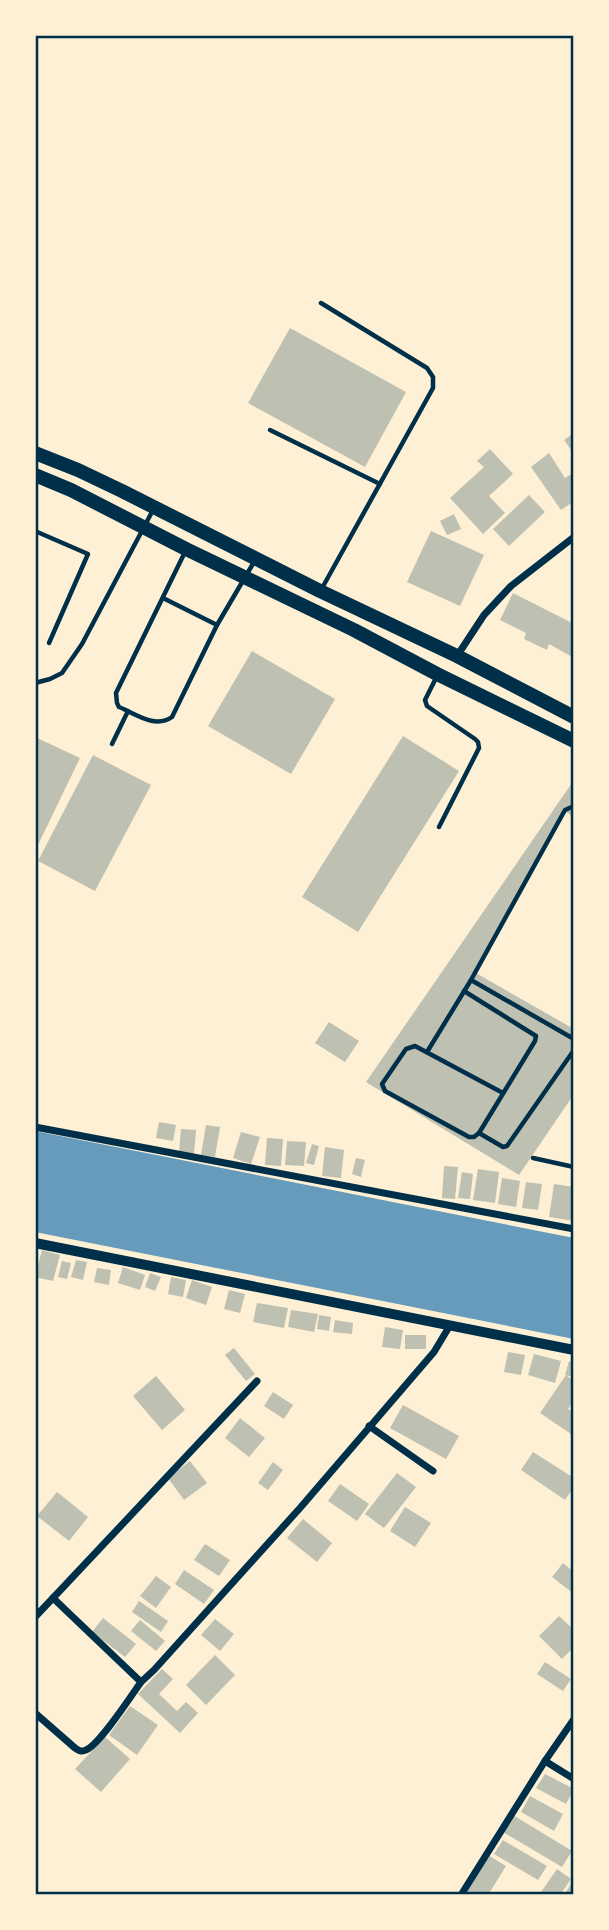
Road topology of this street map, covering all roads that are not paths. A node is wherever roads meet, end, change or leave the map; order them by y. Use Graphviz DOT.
graph roads {
  1 [pos="321,303"];
  2 [pos="270,430"];
  3 [pos="35,453"];
  4 [pos="35,475"];
  5 [pos="380,484"];
  6 [pos="154,507"];
  7 [pos="144,528"];
  8 [pos="35,531"];
  9 [pos="574,537"];
  10 [pos="187,549"];
  11 [pos="256,558"];
  12 [pos="246,578"];
  13 [pos="320,591"];
  14 [pos="163,598"];
  15 [pos="217,625"];
  16 [pos="49,643"];
  17 [pos="457,656"];
  18 [pos="437,674"];
  19 [pos="35,683"];
  20 [pos="128,711"];
  21 [pos="574,716"];
  22 [pos="574,741"];
  23 [pos="111,744"];
  24 [pos="574,806"];
  25 [pos="439,827"];
  26 [pos="471,980"];
  27 [pos="464,991"];
  28 [pos="574,1040"];
  29 [pos="574,1050"];
  30 [pos="427,1052"];
  31 [pos="503,1093"];
  32 [pos="35,1127"];
  33 [pos="479,1133"];
  34 [pos="533,1158"];
  35 [pos="574,1167"];
  36 [pos="574,1228"];
  37 [pos="35,1243"];
  38 [pos="449,1327"];
  39 [pos="574,1350"];
  40 [pos="257,1381"];
  41 [pos="369,1426"];
  42 [pos="433,1471"];
  43 [pos="53,1598"];
  44 [pos="35,1617"];
  45 [pos="141,1682"];
  46 [pos="35,1713"];
  47 [pos="574,1719"];
  48 [pos="545,1761"];
  49 [pos="574,1779"];
  50 [pos="461,1895"];
  1 -- 5 [label="lane"];
  2 -- 5 [label="lane"];
  3 -- 6 [label="main road"];
  4 -- 7 [label="main road"];
  5 -- 13 [label="lane"];
  6 -- 7 [label="lane"];
  6 -- 11 [label="main road"];
  7 -- 10 [label="main road"];
  7 -- 19 [label="lane"];
  8 -- 16 [label="lane"];
  9 -- 17 [label="street"];
  10 -- 12 [label="main road"];
  10 -- 14 [label="lane"];
  11 -- 12 [label="lane"];
  11 -- 13 [label="main road"];
  12 -- 15 [label="lane"];
  12 -- 18 [label="main road"];
  13 -- 17 [label="main road"];
  14 -- 15 [label="lane"];
  14 -- 20 [label="lane"];
  15 -- 20 [label="lane"];
  17 -- 21 [label="main road"];
  18 -- 22 [label="main road"];
  18 -- 25 [label="lane"];
  20 -- 23 [label="lane"];
  24 -- 26 [label="lane"];
  26 -- 27 [label="lane"];
  26 -- 28 [label="lane"];
  27 -- 30 [label="lane"];
  27 -- 31 [label="lane"];
  29 -- 33 [label="lane"];
  30 -- 31 [label="lane"];
  30 -- 33 [label="lane"];
  31 -- 33 [label="lane"];
  32 -- 36 [label="street"];
  34 -- 35 [label="lane"];
  37 -- 38 [label="street"];
  38 -- 39 [label="street"];
  38 -- 41 [label="street"];
  40 -- 43 [label="street"];
  41 -- 42 [label="street"];
  41 -- 45 [label="street"];
  43 -- 44 [label="street"];
  43 -- 45 [label="street"];
  45 -- 46 [label="street"];
  47 -- 48 [label="street"];
  48 -- 49 [label="street"];
  48 -- 50 [label="street"];
}
